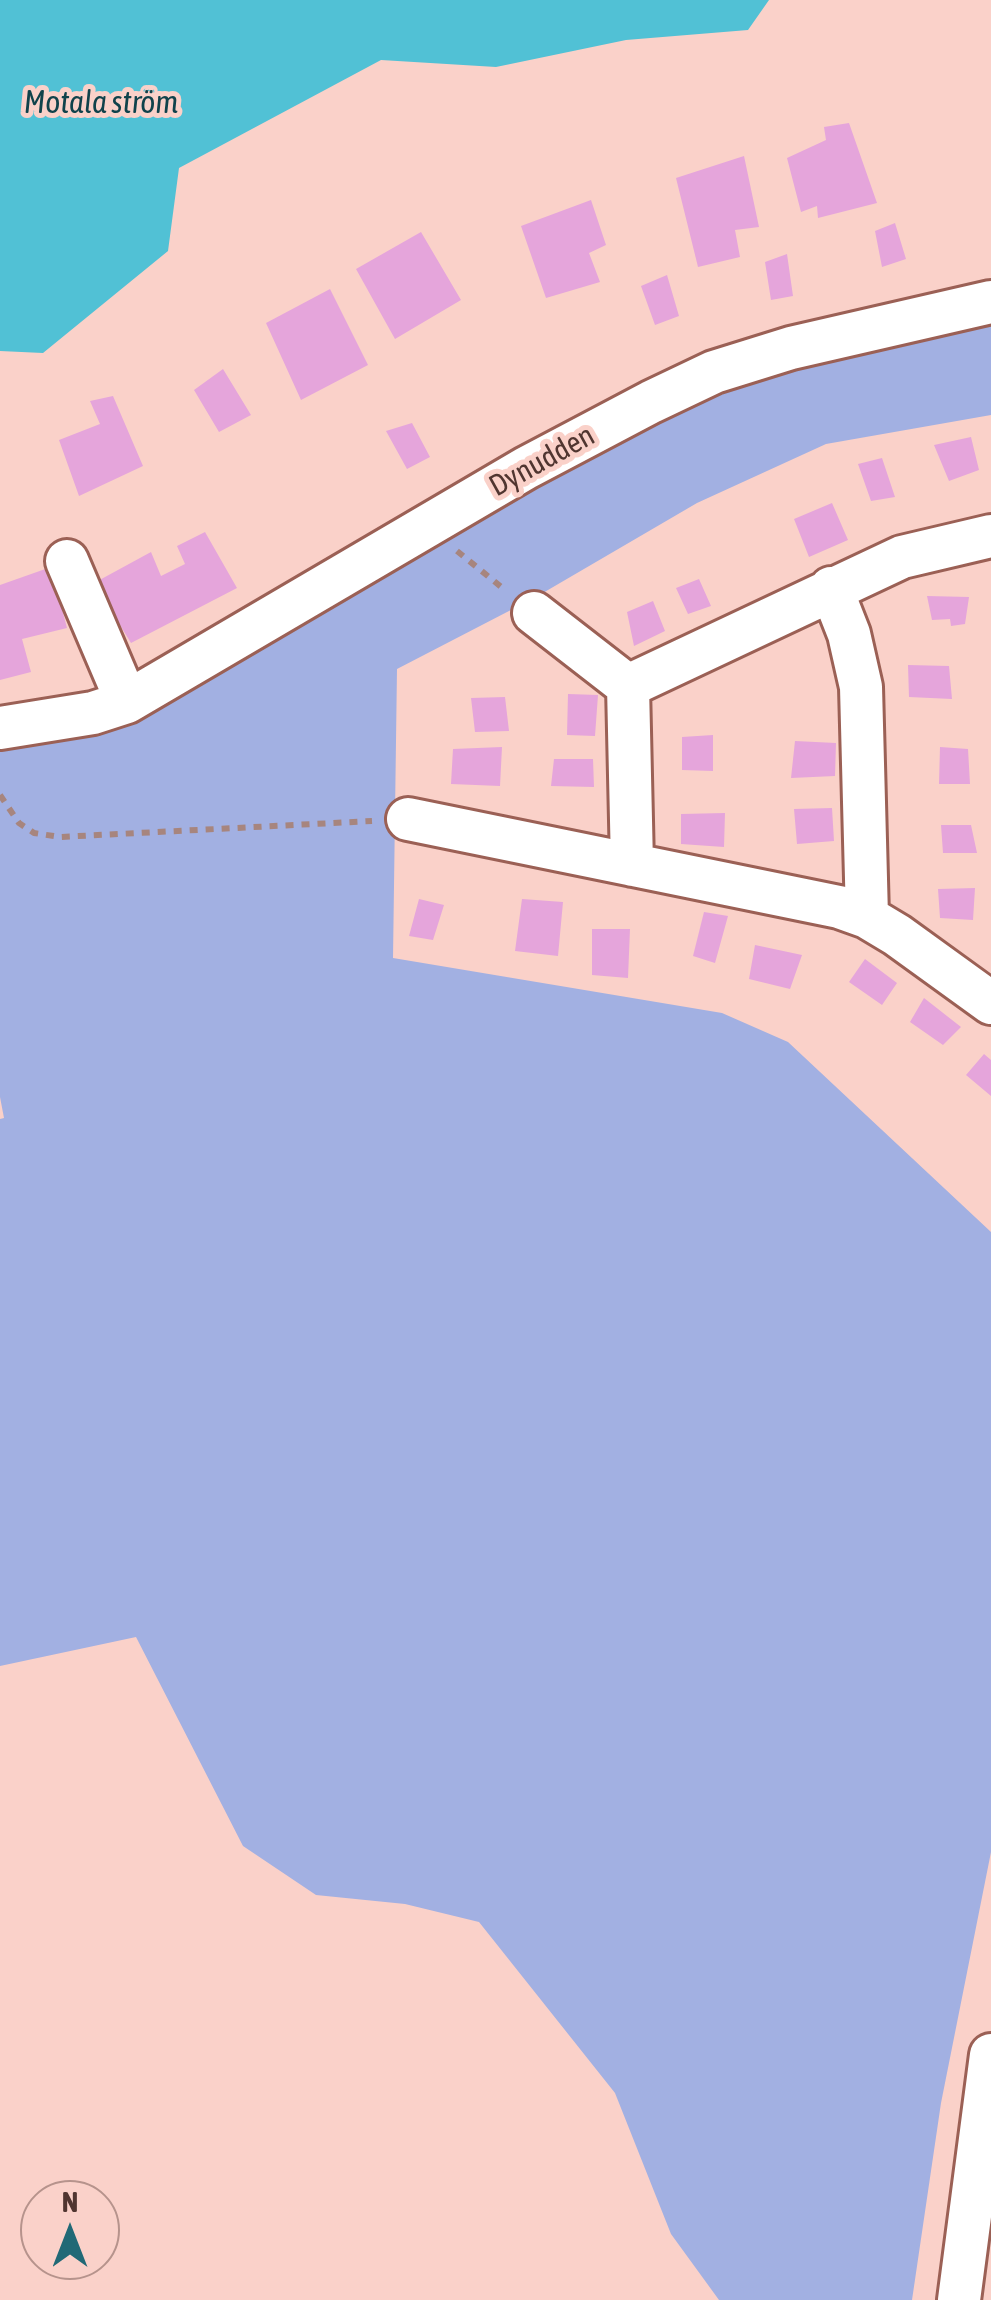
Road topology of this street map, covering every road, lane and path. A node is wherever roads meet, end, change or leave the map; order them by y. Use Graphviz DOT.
graph roads {
  1 [pos="991,302"];
  2 [pos="427,526"];
  3 [pos="991,536"];
  4 [pos="67,561"];
  5 [pos="830,588"];
  6 [pos="534,613"];
  7 [pos="628,686"];
  8 [pos="127,702"];
  9 [pos="0,728"];
  10 [pos="0,795"];
  11 [pos="408,819"];
  12 [pos="632,865"];
  13 [pos="866,917"];
  14 [pos="991,1003"];
  15 [pos="991,2055"];
  16 [pos="960,2300"];
  1 -- 2 [label="street, Dynudden"];
  2 -- 6 [label="path"];
  2 -- 8 [label="street, Dynudden"];
  3 -- 5 [label="street"];
  4 -- 8 [label="street"];
  5 -- 7 [label="street"];
  5 -- 13 [label="street"];
  6 -- 7 [label="street"];
  7 -- 12 [label="street"];
  8 -- 9 [label="street, Dynudden"];
  10 -- 11 [label="path"];
  11 -- 12 [label="street"];
  12 -- 13 [label="street"];
  13 -- 14 [label="street"];
  15 -- 16 [label="street"];
}
